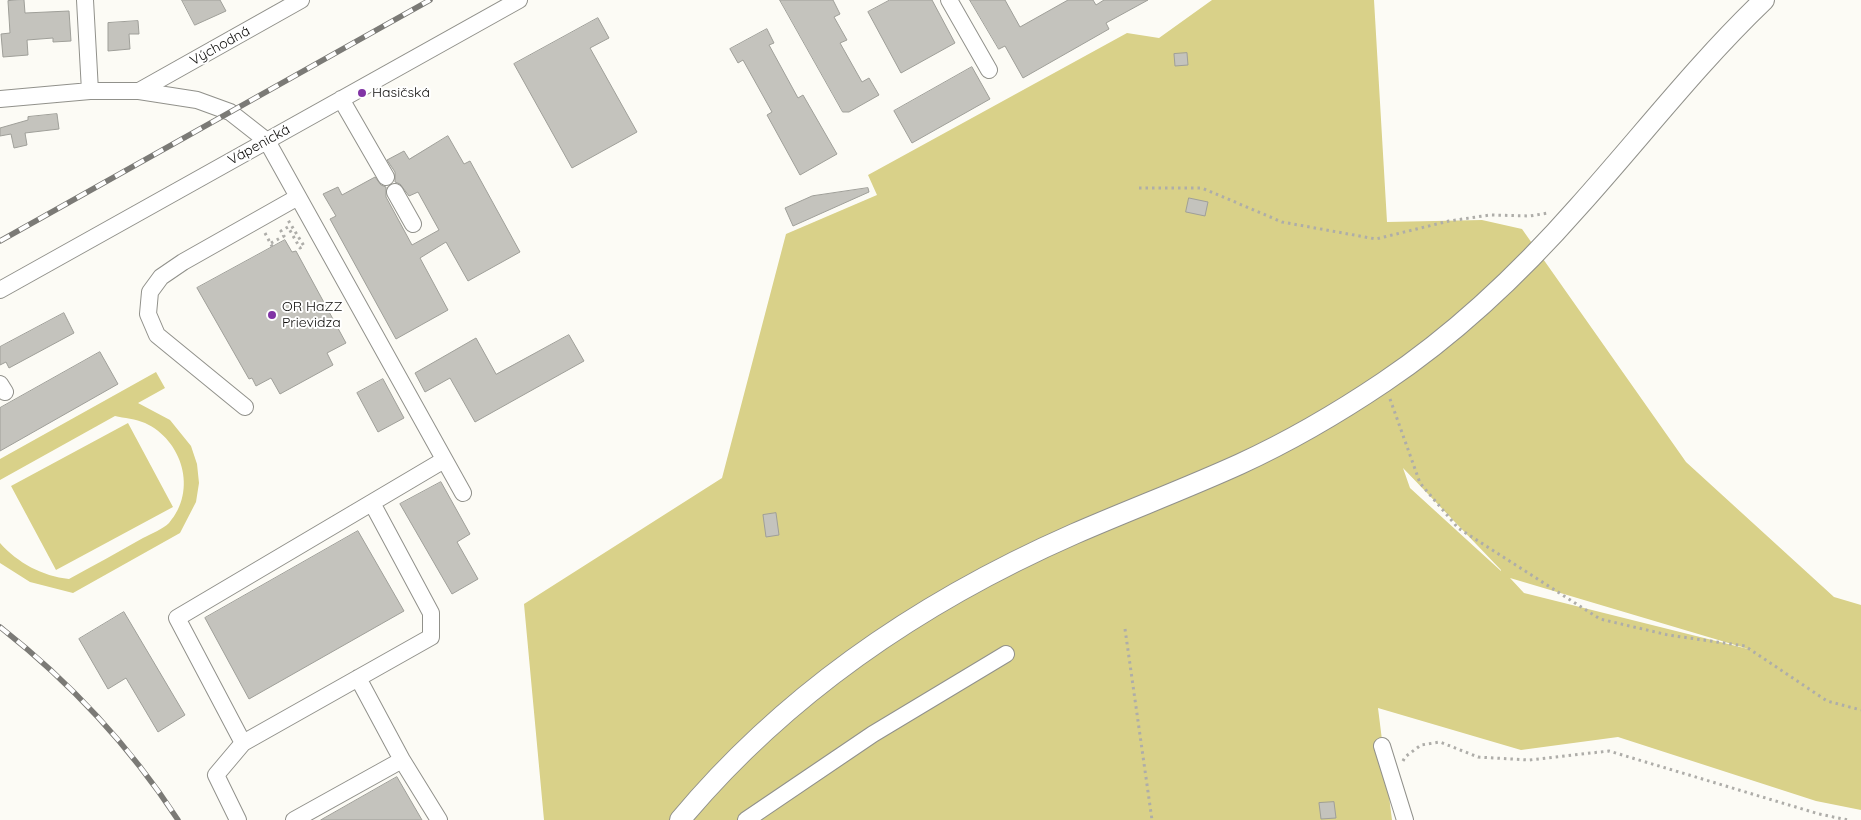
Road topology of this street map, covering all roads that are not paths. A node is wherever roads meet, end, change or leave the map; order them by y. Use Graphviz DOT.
graph roads {
  1 [pos="85,0"];
  2 [pos="302,0"];
  3 [pos="519,0"];
  4 [pos="948,0"];
  5 [pos="1764,0"];
  6 [pos="989,70"];
  7 [pos="90,91"];
  8 [pos="139,91"];
  9 [pos="341,99"];
  10 [pos="0,100"];
  11 [pos="267,141"];
  12 [pos="386,177"];
  13 [pos="395,192"];
  14 [pos="298,197"];
  15 [pos="413,224"];
  16 [pos="0,290"];
  17 [pos="245,407"];
  18 [pos="444,460"];
  19 [pos="463,493"];
  20 [pos="372,503"];
  21 [pos="1006,654"];
  22 [pos="358,678"];
  23 [pos="243,743"];
  24 [pos="1382,746"];
  25 [pos="402,760"];
  26 [pos="238,820"];
  27 [pos="294,820"];
  28 [pos="439,820"];
  29 [pos="680,820"];
  30 [pos="746,820"];
  31 [pos="1404,820"];
  1 -- 7 [label="street"];
  2 -- 8 [label="street, Východná"];
  3 -- 9 [label="street, Vápenická"];
  4 -- 6 [label="street"];
  5 -- 29 [label="main road"];
  7 -- 8 [label="street, Východná"];
  7 -- 10 [label="street, Východná"];
  8 -- 11 [label="street, Východná"];
  9 -- 11 [label="street, Vápenická"];
  9 -- 12 [label="street"];
  11 -- 14 [label="street"];
  11 -- 16 [label="street, Vápenická"];
  13 -- 15 [label="street"];
  14 -- 17 [label="street"];
  14 -- 18 [label="street"];
  18 -- 19 [label="street"];
  18 -- 20 [label="street"];
  20 -- 22 [label="street"];
  20 -- 23 [label="street"];
  21 -- 30 [label="street"];
  22 -- 23 [label="street"];
  22 -- 25 [label="street"];
  23 -- 26 [label="street"];
  24 -- 31 [label="street"];
  25 -- 27 [label="street"];
  25 -- 28 [label="street"];
}
